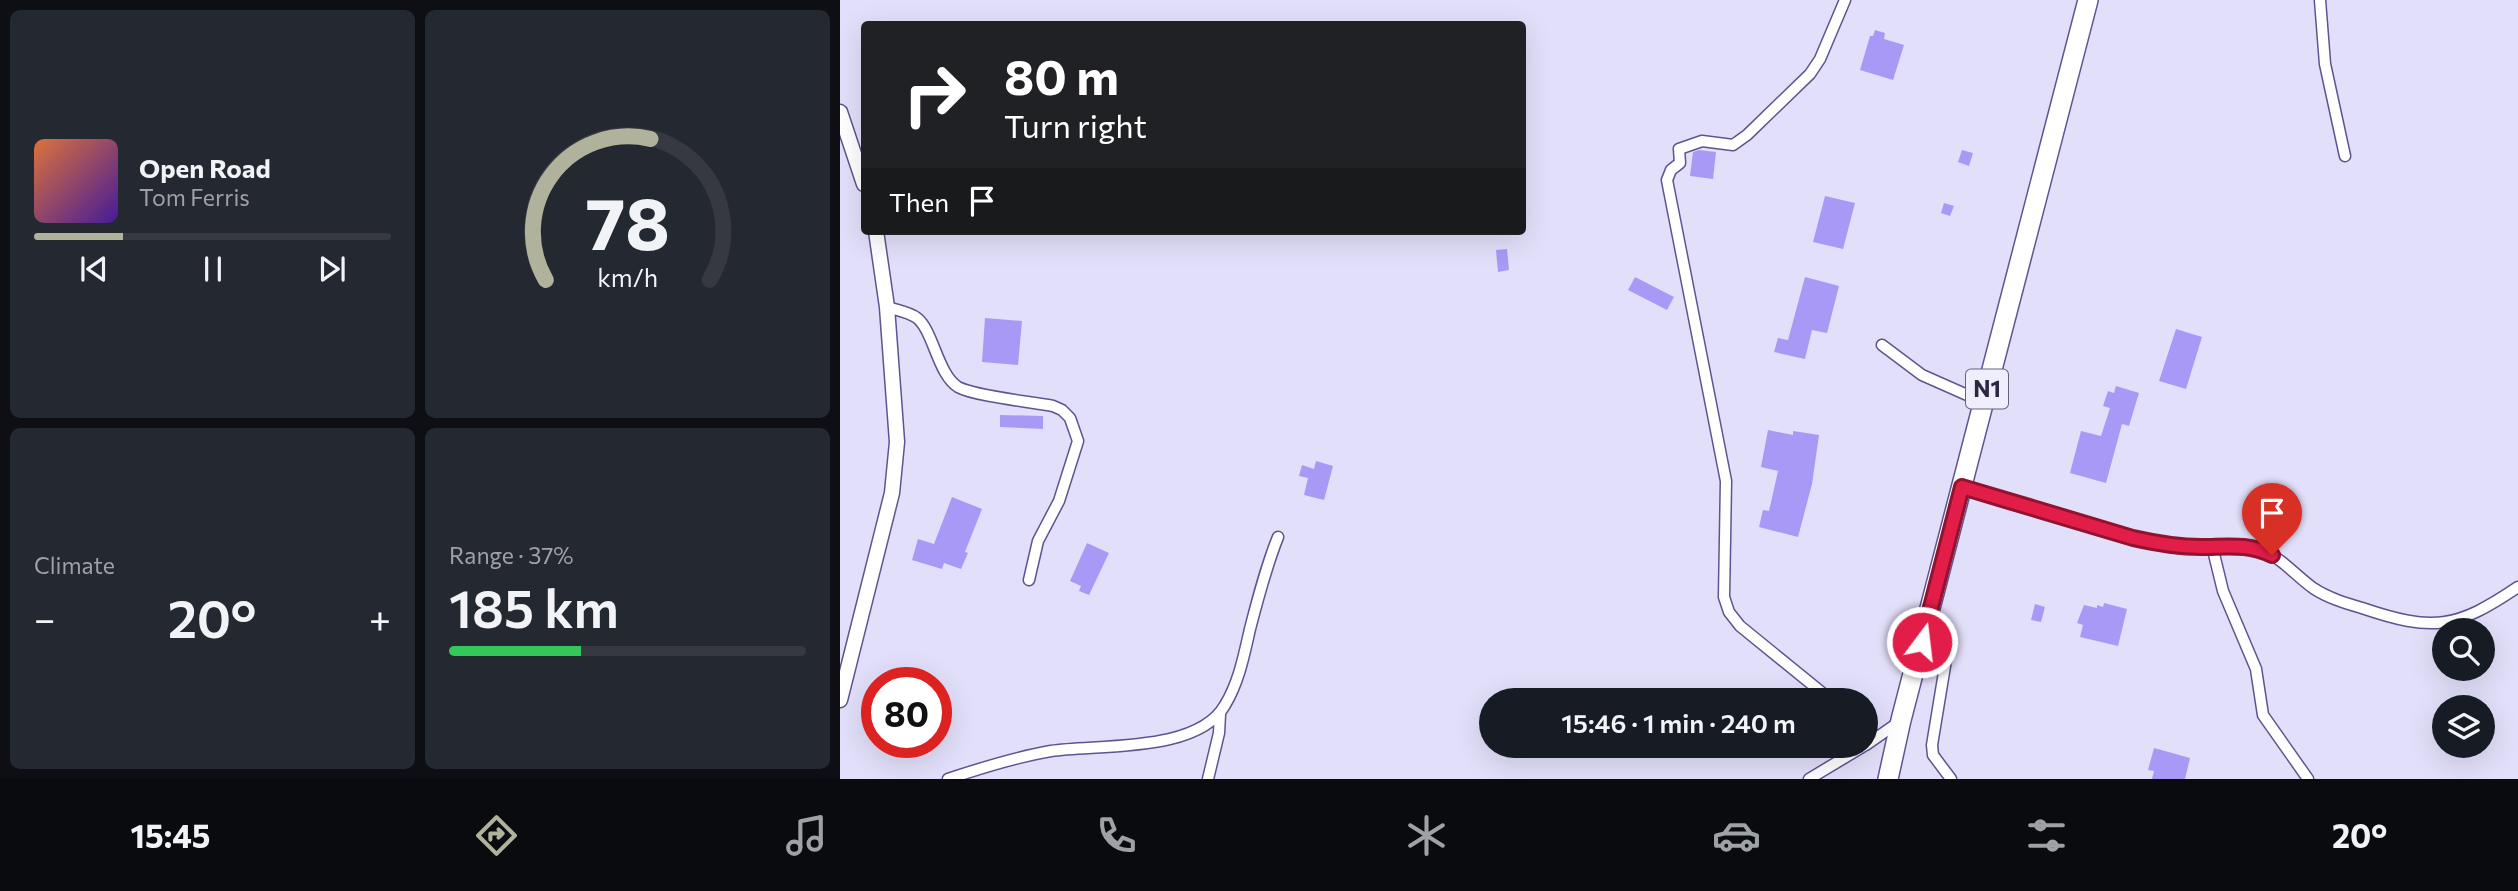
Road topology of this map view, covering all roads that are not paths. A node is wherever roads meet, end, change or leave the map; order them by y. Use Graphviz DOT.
graph roads {
  1 [pos="1845,0"];
  2 [pos="2088,0"];
  3 [pos="2320,0"];
  4 [pos="840,112"];
  5 [pos="2345,156"];
  6 [pos="861,175"];
  7 [pos="877,235"];
  8 [pos="887,307"];
  9 [pos="1882,345"];
  10 [pos="1983,402"];
  11 [pos="1962,487"];
  12 [pos="1278,537"];
  13 [pos="2212,547"];
  14 [pos="1029,580"];
  15 [pos="2518,587"];
  16 [pos="1928,616"];
  17 [pos="1816,688"];
  18 [pos="840,700"];
  19 [pos="1220,714"];
  20 [pos="1901,720"];
  21 [pos="1878,736"];
  22 [pos="1844,758"];
  23 [pos="948,779"];
  24 [pos="1208,779"];
  25 [pos="1809,779"];
  26 [pos="1888,779"];
  27 [pos="1951,779"];
  28 [pos="2308,779"];
  1 -- 17 [label="street"];
  2 -- 10 [label="highway, N1"];
  3 -- 5 [label="street"];
  4 -- 6 [label="street"];
  7 -- 8 [label="street"];
  8 -- 14 [label="street"];
  8 -- 18 [label="street"];
  9 -- 10 [label="street"];
  10 -- 11 [label="highway, N1"];
  11 -- 13 [label="street"];
  11 -- 16 [label="highway, N1"];
  12 -- 19 [label="street"];
  13 -- 15 [label="street"];
  13 -- 28 [label="street"];
  16 -- 20 [label="highway, N1"];
  16 -- 27 [label="street"];
  19 -- 23 [label="street"];
  19 -- 24 [label="street"];
  20 -- 21 [label="street"];
  20 -- 26 [label="highway, N1"];
  22 -- 25 [label="street"];
}
